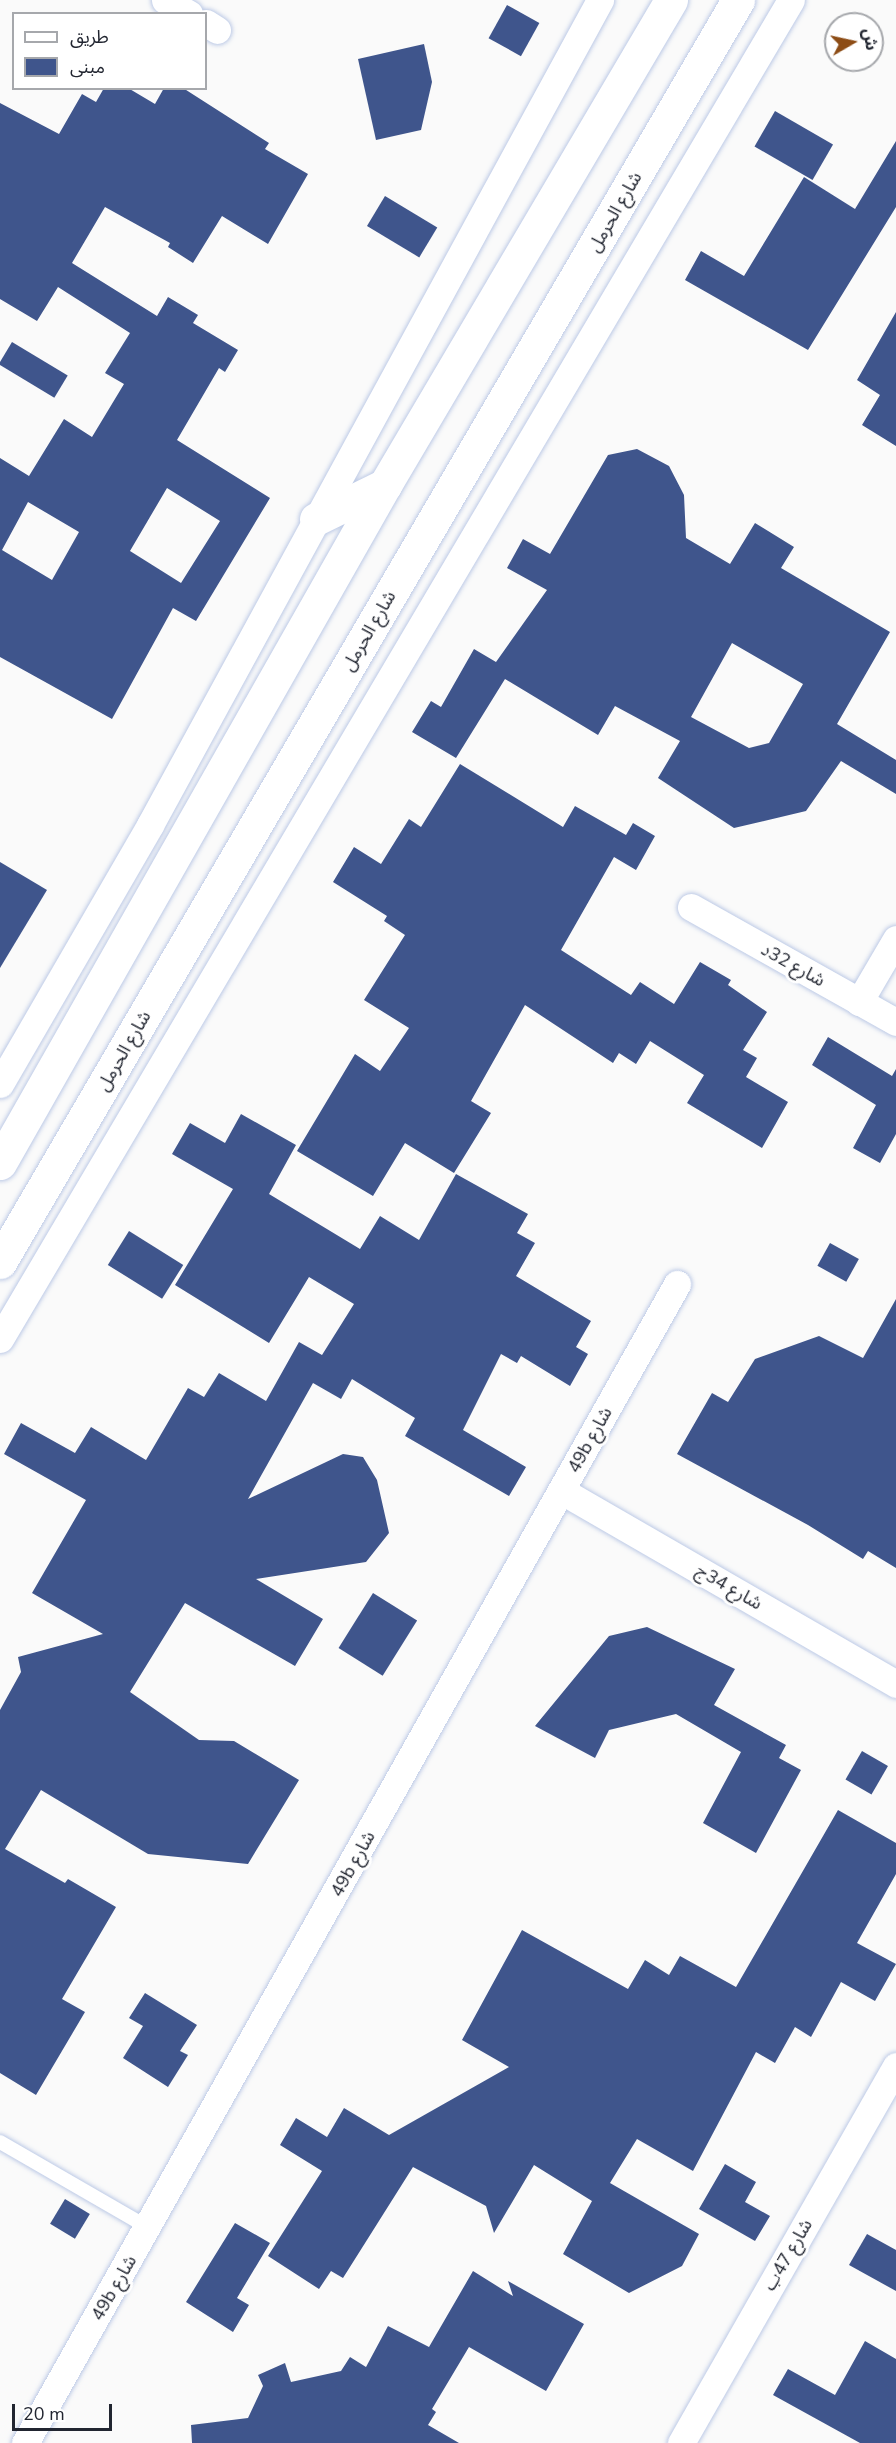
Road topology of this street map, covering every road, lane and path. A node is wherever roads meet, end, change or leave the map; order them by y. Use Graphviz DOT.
graph roads {
  1 [pos="165,0"];
  2 [pos="600,0"];
  3 [pos="671,0"];
  4 [pos="738,0"];
  5 [pos="791,0"];
  6 [pos="186,12"];
  7 [pos="385,485"];
  8 [pos="316,519"];
  9 [pos="691,907"];
  10 [pos="896,939"];
  11 [pos="859,1002"];
  12 [pos="896,1022"];
  13 [pos="0,1084"];
  14 [pos="0,1163"];
  15 [pos="0,1262"];
  16 [pos="677,1284"];
  17 [pos="0,1339"];
  18 [pos="562,1491"];
  19 [pos="896,1684"];
  20 [pos="896,2066"];
  21 [pos="0,2142"];
  22 [pos="149,2228"];
  23 [pos="25,2443"];
  24 [pos="681,2443"];
  1 -- 6 [label="street"];
  2 -- 8 [label="street"];
  3 -- 7 [label="street"];
  4 -- 15 [label="street, شارع الحرمل"];
  5 -- 17 [label="street"];
  7 -- 8 [label="street"];
  7 -- 14 [label="street"];
  8 -- 13 [label="street"];
  9 -- 11 [label="street, شارع 32د"];
  10 -- 11 [label="street"];
  11 -- 12 [label="street, شارع 32د"];
  16 -- 18 [label="street, 49b شارع"];
  18 -- 19 [label="street, شارع 34ج"];
  18 -- 22 [label="street, 49b شارع"];
  20 -- 24 [label="street, شارع 47ب"];
  21 -- 22 [label="lane"];
  22 -- 23 [label="street, 49b شارع"];
}
